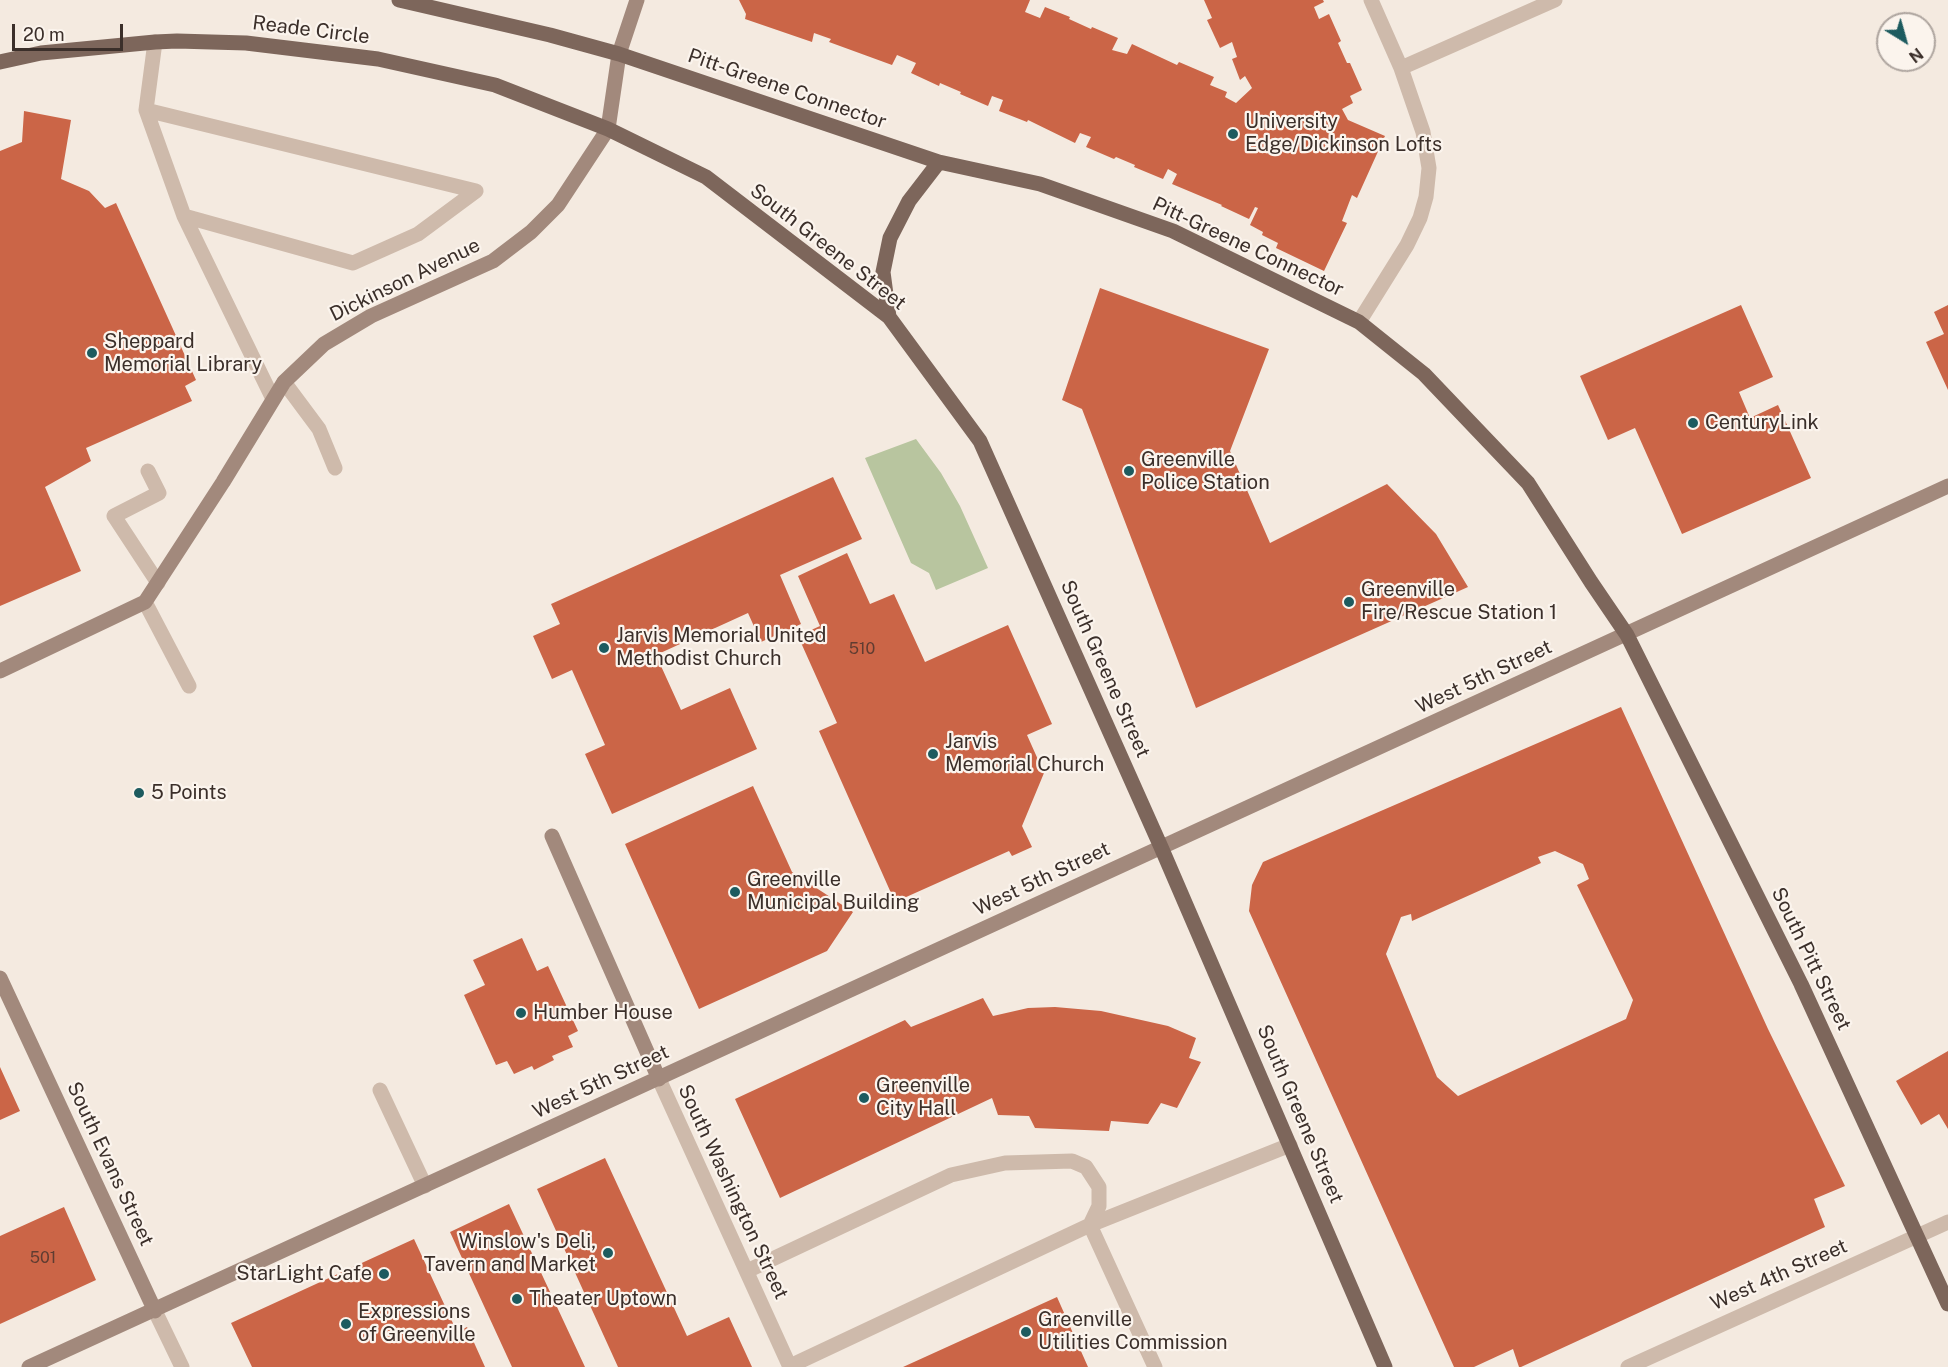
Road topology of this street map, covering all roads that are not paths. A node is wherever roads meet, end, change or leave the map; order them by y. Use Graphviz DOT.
graph roads {
  1 [pos="399,0"];
  2 [pos="637,0"];
  3 [pos="1371,0"];
  4 [pos="1555,0"];
  5 [pos="155,42"];
  6 [pos="619,54"];
  7 [pos="0,62"];
  8 [pos="1401,68"];
  9 [pos="146,110"];
  10 [pos="608,129"];
  11 [pos="939,162"];
  12 [pos="184,216"];
  13 [pos="889,317"];
  14 [pos="1359,322"];
  15 [pos="284,382"];
  16 [pos="273,399"];
  17 [pos="335,468"];
  18 [pos="148,471"];
  19 [pos="1948,486"];
  20 [pos="158,583"];
  21 [pos="145,602"];
  22 [pos="1627,635"];
  23 [pos="0,671"];
  24 [pos="189,686"];
  25 [pos="552,836"];
  26 [pos="1161,847"];
  27 [pos="0,978"];
  28 [pos="659,1079"];
  29 [pos="380,1090"];
  30 [pos="1290,1145"];
  31 [pos="425,1186"];
  32 [pos="1948,1222"];
  33 [pos="1090,1225"];
  34 [pos="1917,1236"];
  35 [pos="747,1271"];
  36 [pos="1948,1304"];
  37 [pos="155,1311"];
  38 [pos="29,1367"];
  39 [pos="182,1367"];
  40 [pos="790,1367"];
  41 [pos="1155,1367"];
  42 [pos="1386,1367"];
  43 [pos="1628,1367"];
  1 -- 6 [label="main road"];
  2 -- 6 [label="main road, Dickinson Avenue"];
  3 -- 8 [label="street"];
  4 -- 8 [label="street"];
  5 -- 7 [label="main road, Reade Circle"];
  5 -- 9 [label="street"];
  5 -- 10 [label="main road, Reade Circle"];
  6 -- 10 [label="main road, Dickinson Avenue"];
  6 -- 11 [label="main road, Pitt-Greene Connector"];
  8 -- 14 [label="street"];
  9 -- 12 [label="street"];
  9 -- 12 [label="street"];
  10 -- 13 [label="main road, South Greene Street"];
  10 -- 15 [label="main road, Dickinson Avenue"];
  11 -- 13 [label="main road"];
  11 -- 14 [label="main road, Pitt-Greene Connector"];
  12 -- 16 [label="street"];
  13 -- 26 [label="main road, South Greene Street"];
  14 -- 22 [label="main road, Pitt-Greene Connector"];
  15 -- 16 [label="main road, Dickinson Avenue"];
  15 -- 17 [label="street"];
  16 -- 20 [label="main road, Dickinson Avenue"];
  18 -- 20 [label="street"];
  19 -- 22 [label="main road, West 5th Street"];
  20 -- 21 [label="main road, Dickinson Avenue"];
  21 -- 23 [label="main road"];
  21 -- 24 [label="street"];
  22 -- 26 [label="main road, West 5th Street"];
  22 -- 34 [label="main road, South Pitt Street"];
  25 -- 28 [label="main road, South Washington Street"];
  26 -- 28 [label="main road, West 5th Street"];
  26 -- 30 [label="main road, South Greene Street"];
  27 -- 37 [label="main road, South Evans Street"];
  28 -- 31 [label="main road, West 5th Street"];
  28 -- 35 [label="street, South Washington Street"];
  29 -- 31 [label="street"];
  30 -- 33 [label="street"];
  30 -- 42 [label="main road, South Greene Street"];
  31 -- 37 [label="main road, West 5th Street"];
  32 -- 34 [label="street, West 4th Street"];
  33 -- 35 [label="street"];
  33 -- 40 [label="street"];
  33 -- 41 [label="street"];
  34 -- 36 [label="main road, South Pitt Street"];
  34 -- 43 [label="street, West 4th Street"];
  35 -- 40 [label="street, South Washington Street"];
  37 -- 38 [label="main road, West 5th Street"];
  37 -- 39 [label="street, South Evans Street"];
}
